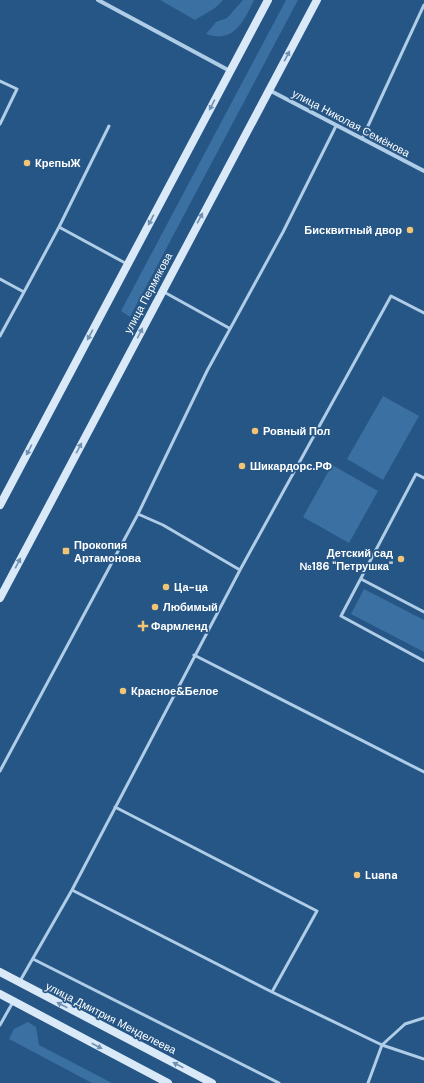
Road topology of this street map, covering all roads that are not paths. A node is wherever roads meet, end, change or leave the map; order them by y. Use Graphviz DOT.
graph roads {
  1 [pos="98,0"];
  2 [pos="268,0"];
  3 [pos="317,0"];
  4 [pos="424,4"];
  5 [pos="230,71"];
  6 [pos="0,81"];
  7 [pos="269,90"];
  8 [pos="0,124"];
  9 [pos="109,126"];
  10 [pos="336,126"];
  11 [pos="362,139"];
  12 [pos="424,171"];
  13 [pos="59,227"];
  14 [pos="128,264"];
  15 [pos="0,279"];
  16 [pos="162,290"];
  17 [pos="24,292"];
  18 [pos="424,313"];
  19 [pos="229,328"];
  20 [pos="0,336"];
  21 [pos="424,478"];
  22 [pos="0,505"];
  23 [pos="138,514"];
  24 [pos="240,570"];
  25 [pos="361,579"];
  26 [pos="0,598"];
  27 [pos="424,612"];
  28 [pos="194,655"];
  29 [pos="424,661"];
  30 [pos="0,771"];
  31 [pos="424,772"];
  32 [pos="115,807"];
  33 [pos="72,890"];
  34 [pos="33,960"];
  35 [pos="0,972"];
  36 [pos="19,983"];
  37 [pos="272,992"];
  38 [pos="0,994"];
  39 [pos="13,1001"];
  40 [pos="424,1018"];
  41 [pos="0,1025"];
  42 [pos="382,1045"];
  43 [pos="424,1059"];
  44 [pos="168,1083"];
  45 [pos="212,1083"];
  46 [pos="279,1083"];
  47 [pos="368,1083"];
  1 -- 5 [label="street"];
  2 -- 5 [label="main road"];
  7 -- 3 [label="main road, улица Пермякова, one-way"];
  4 -- 11 [label="lane"];
  5 -- 14 [label="main road, one-way"];
  6 -- 8 [label="lane"];
  7 -- 10 [label="street, улица Николая Семёнова"];
  16 -- 7 [label="main road, улица Пермякова, one-way"];
  9 -- 13 [label="lane"];
  10 -- 11 [label="street, улица Николая Семёнова"];
  10 -- 19 [label="lane"];
  11 -- 12 [label="street, улица Николая Семёнова"];
  13 -- 14 [label="lane"];
  13 -- 17 [label="lane"];
  14 -- 22 [label="main road, one-way"];
  15 -- 17 [label="lane"];
  16 -- 19 [label="lane"];
  26 -- 16 [label="main road, улица Пермякова, one-way"];
  17 -- 20 [label="lane"];
  18 -- 24 [label="lane"];
  19 -- 23 [label="lane"];
  21 -- 25 [label="lane"];
  23 -- 24 [label="lane"];
  23 -- 30 [label="lane"];
  24 -- 28 [label="lane"];
  25 -- 27 [label="lane"];
  25 -- 29 [label="lane"];
  28 -- 31 [label="lane"];
  28 -- 32 [label="lane"];
  32 -- 33 [label="lane"];
  32 -- 37 [label="lane"];
  33 -- 34 [label="lane"];
  33 -- 37 [label="lane"];
  34 -- 36 [label="lane"];
  34 -- 46 [label="lane"];
  35 -- 36 [label="main road, улица Дмитрия Менделеева"];
  45 -- 36 [label="main road, улица Дмитрия Менделеева, one-way"];
  37 -- 42 [label="lane"];
  38 -- 39 [label="main road"];
  39 -- 41 [label="lane"];
  39 -- 44 [label="main road, one-way"];
  40 -- 42 [label="lane"];
  42 -- 43 [label="lane"];
  42 -- 47 [label="lane"];
}
